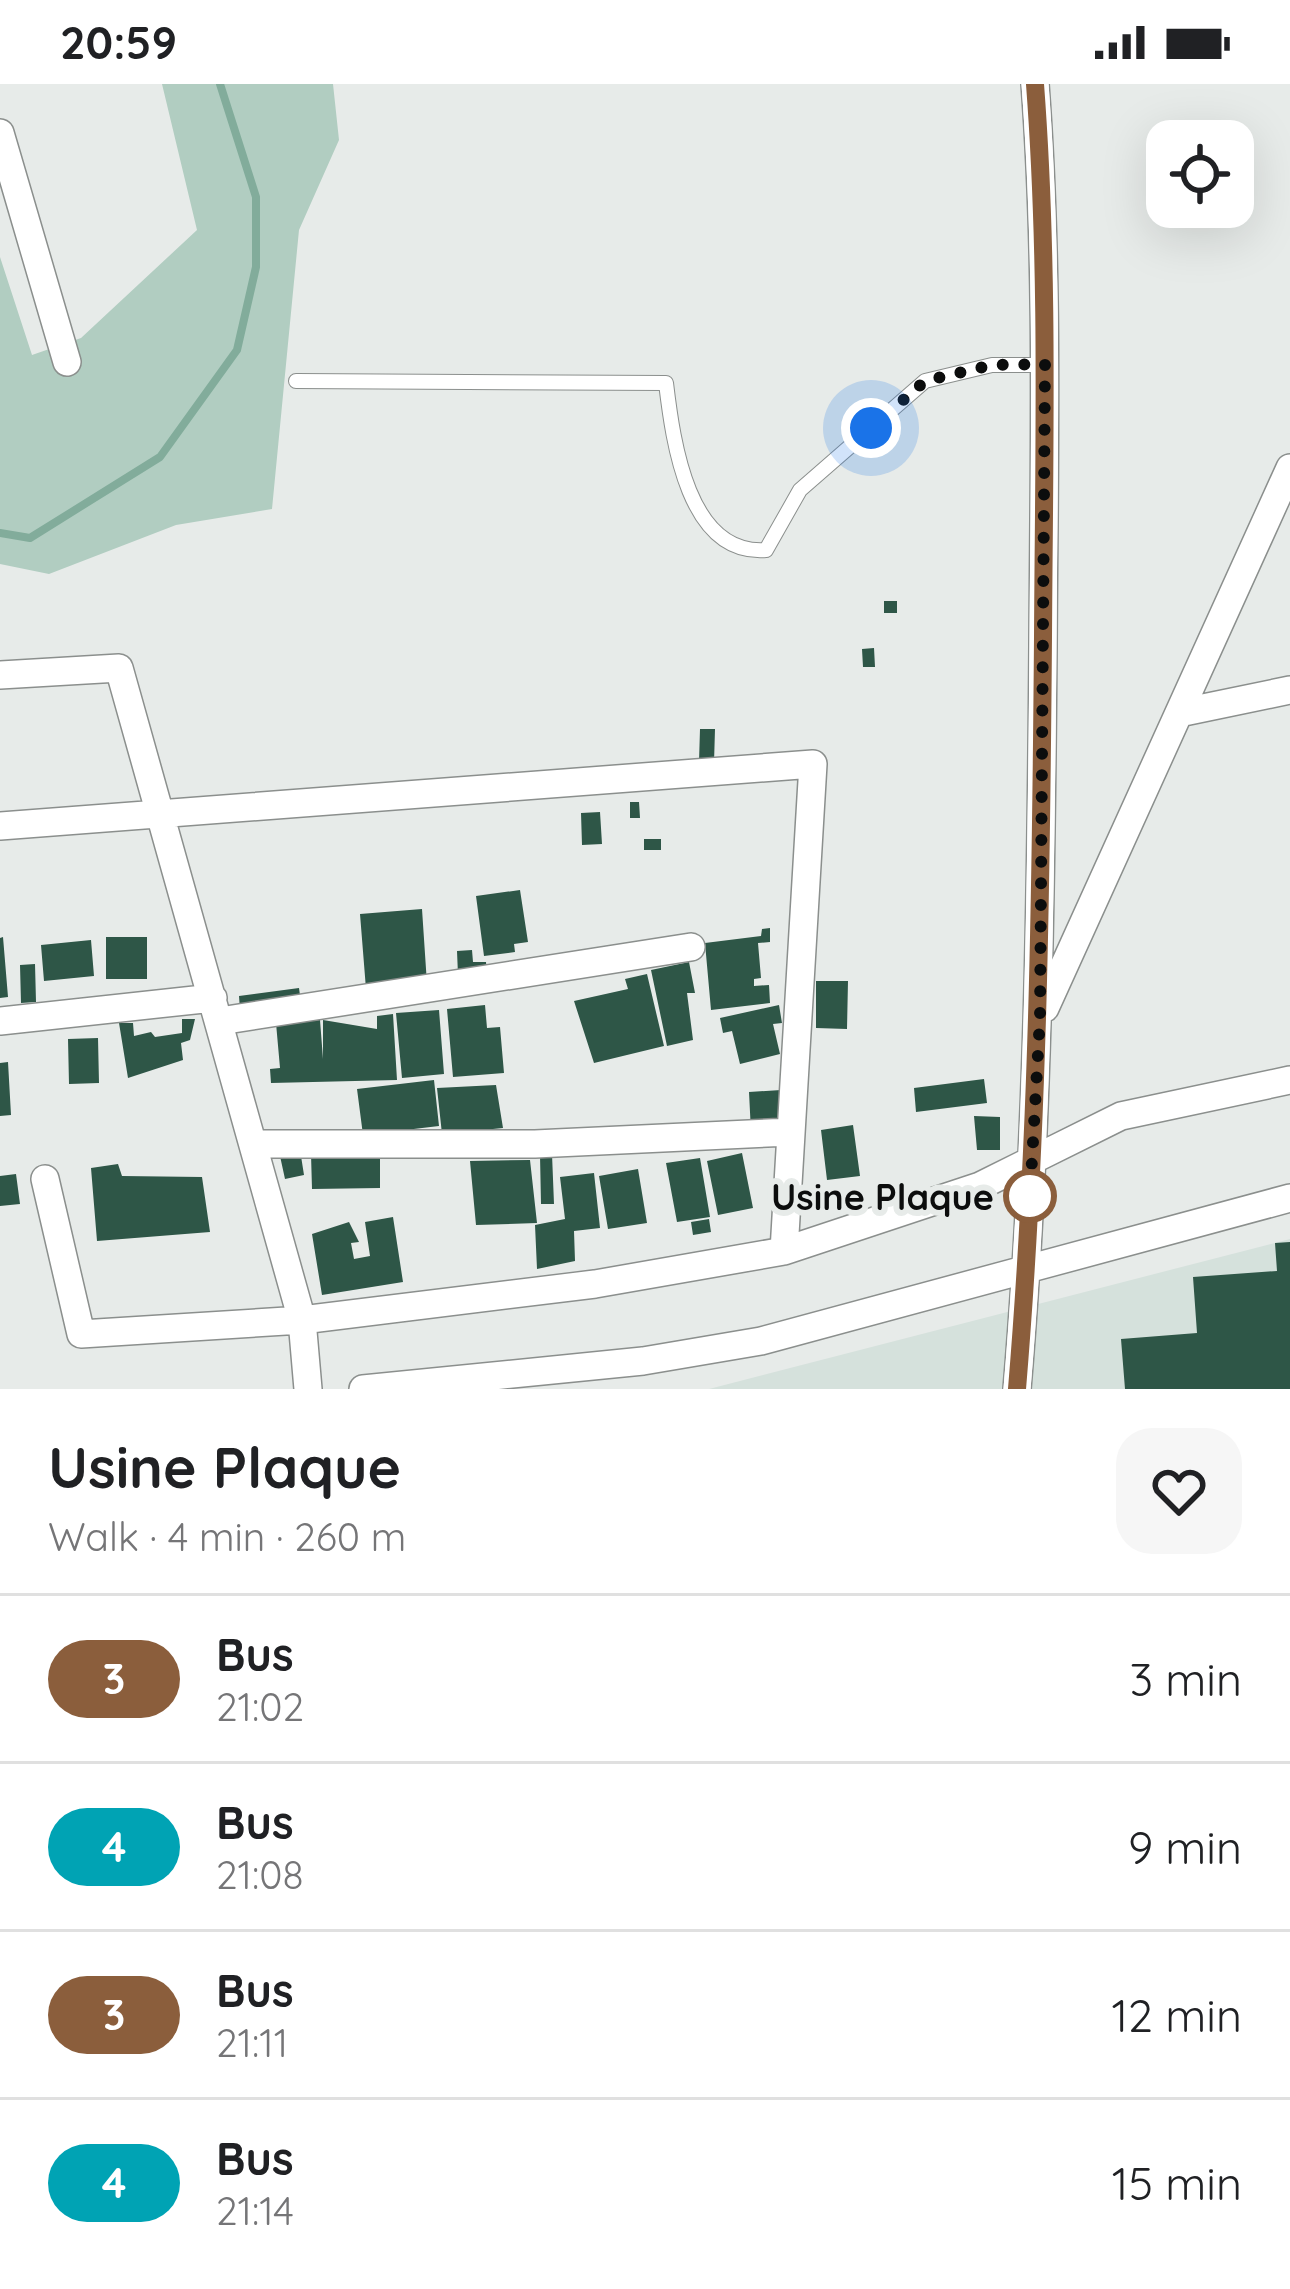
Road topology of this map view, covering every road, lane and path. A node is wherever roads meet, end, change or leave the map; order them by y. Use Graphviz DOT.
graph roads {
  1 [pos="1035,84"];
  2 [pos="0,133"];
  3 [pos="67,362"];
  4 [pos="1045,364"];
  5 [pos="296,382"];
  6 [pos="1290,468"];
  7 [pos="0,675"];
  8 [pos="1290,690"];
  9 [pos="1179,713"];
  10 [pos="161,815"];
  11 [pos="0,826"];
  12 [pos="691,947"];
  13 [pos="217,1010"];
  14 [pos="1040,1017"];
  15 [pos="0,1021"];
  16 [pos="1290,1080"];
  17 [pos="790,1132"];
  18 [pos="255,1144"];
  19 [pos="1036,1156"];
  20 [pos="45,1179"];
  21 [pos="1290,1198"];
  22 [pos="784,1251"];
  23 [pos="1028,1265"];
  24 [pos="302,1320"];
  25 [pos="308,1389"];
  26 [pos="363,1389"];
  27 [pos="1017,1389"];
  1 -- 4 [label="street"];
  2 -- 3 [label="street"];
  4 -- 5 [label="lane"];
  4 -- 14 [label="street"];
  6 -- 9 [label="street"];
  7 -- 10 [label="street"];
  8 -- 9 [label="street"];
  9 -- 14 [label="street"];
  10 -- 11 [label="street"];
  10 -- 13 [label="street"];
  10 -- 17 [label="street"];
  12 -- 13 [label="street"];
  13 -- 15 [label="street"];
  13 -- 18 [label="street"];
  14 -- 19 [label="street"];
  16 -- 19 [label="street"];
  17 -- 18 [label="street"];
  17 -- 22 [label="street"];
  18 -- 24 [label="street"];
  19 -- 22 [label="street"];
  19 -- 23 [label="street"];
  20 -- 24 [label="street"];
  21 -- 23 [label="street"];
  22 -- 24 [label="street"];
  23 -- 26 [label="street"];
  23 -- 27 [label="street"];
  24 -- 25 [label="street"];
}
